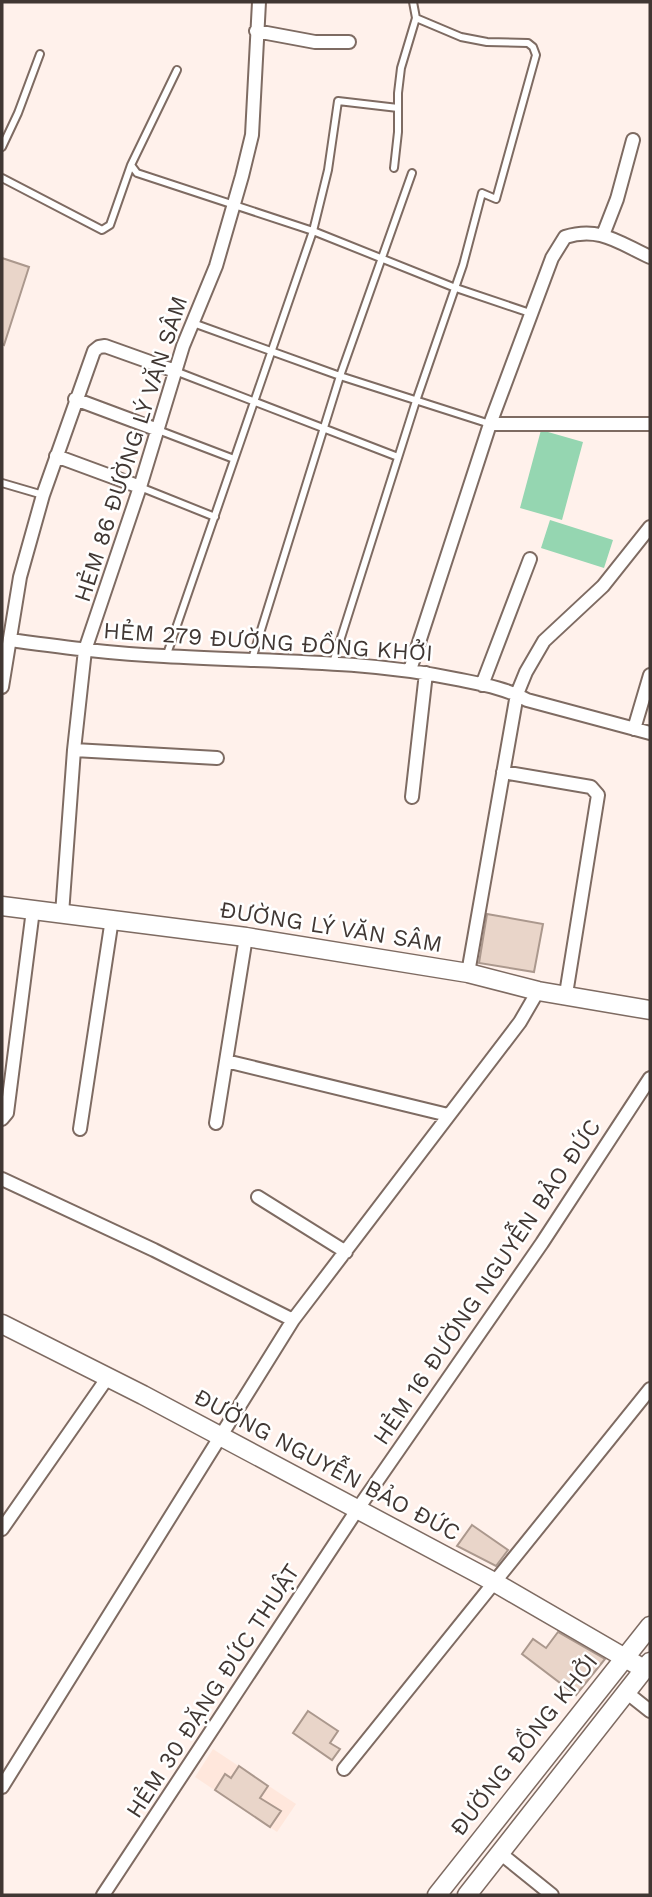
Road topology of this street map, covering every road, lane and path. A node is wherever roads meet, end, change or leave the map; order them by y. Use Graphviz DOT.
graph roads {
  1 [pos="259,2"];
  2 [pos="413,2"];
  3 [pos="416,18"];
  4 [pos="256,31"];
  5 [pos="349,42"];
  6 [pos="40,54"];
  7 [pos="177,70"];
  8 [pos="398,108"];
  9 [pos="633,140"];
  10 [pos="2,147"];
  11 [pos="131,165"];
  12 [pos="394,168"];
  13 [pos="412,173"];
  14 [pos="2,178"];
  15 [pos="234,204"];
  16 [pos="313,231"];
  17 [pos="603,235"];
  18 [pos="650,257"];
  19 [pos="384,258"];
  20 [pos="453,287"];
  21 [pos="530,313"];
  22 [pos="192,323"];
  23 [pos="272,351"];
  24 [pos="175,371"];
  25 [pos="340,376"];
  26 [pos="75,399"];
  27 [pos="416,401"];
  28 [pos="254,402"];
  29 [pos="490,424"];
  30 [pos="650,424"];
  31 [pos="158,430"];
  32 [pos="324,430"];
  33 [pos="56,456"];
  34 [pos="398,457"];
  35 [pos="234,459"];
  36 [pos="2,482"];
  37 [pos="140,487"];
  38 [pos="43,495"];
  39 [pos="215,517"];
  40 [pos="650,527"];
  41 [pos="530,559"];
  42 [pos="10,640"];
  43 [pos="85,650"];
  44 [pos="166,657"];
  45 [pos="252,659"];
  46 [pos="333,663"];
  47 [pos="410,670"];
  48 [pos="426,673"];
  49 [pos="650,675"];
  50 [pos="482,685"];
  51 [pos="2,687"];
  52 [pos="517,694"];
  53 [pos="634,729"];
  54 [pos="650,733"];
  55 [pos="75,750"];
  56 [pos="217,758"];
  57 [pos="503,772"];
  58 [pos="412,797"];
  59 [pos="2,906"];
  60 [pos="33,910"];
  61 [pos="62,914"];
  62 [pos="112,919"];
  63 [pos="246,937"];
  64 [pos="468,973"];
  65 [pos="538,991"];
  66 [pos="566,994"];
  67 [pos="650,1010"];
  68 [pos="226,1061"];
  69 [pos="650,1078"];
  70 [pos="449,1115"];
  71 [pos="2,1119"];
  72 [pos="216,1123"];
  73 [pos="80,1129"];
  74 [pos="2,1179"];
  75 [pos="258,1197"];
  76 [pos="346,1252"];
  77 [pos="293,1320"];
  78 [pos="2,1324"];
  79 [pos="108,1377"];
  80 [pos="650,1389"];
  81 [pos="219,1436"];
  82 [pos="357,1510"];
  83 [pos="2,1529"];
  84 [pos="494,1582"];
  85 [pos="650,1626"];
  86 [pos="625,1658"];
  87 [pos="647,1666"];
  88 [pos="626,1692"];
  89 [pos="650,1711"];
  90 [pos="344,1769"];
  91 [pos="2,1787"];
  92 [pos="499,1853"];
  93 [pos="103,1895"];
  94 [pos="437,1895"];
  95 [pos="467,1895"];
  96 [pos="552,1895"];
  1 -- 4 [label="street, HẺM 86 ĐƯỜNG LÝ VĂN SÂM"];
  2 -- 3 [label="lane"];
  3 -- 8 [label="lane"];
  3 -- 20 [label="lane"];
  4 -- 5 [label="street"];
  4 -- 15 [label="street, HẺM 86 ĐƯỜNG LÝ VĂN SÂM"];
  6 -- 10 [label="lane"];
  7 -- 11 [label="lane"];
  8 -- 12 [label="lane"];
  8 -- 16 [label="lane"];
  9 -- 17 [label="street"];
  11 -- 14 [label="lane"];
  11 -- 15 [label="lane"];
  13 -- 19 [label="lane"];
  15 -- 16 [label="lane"];
  15 -- 22 [label="street, HẺM 86 ĐƯỜNG LÝ VĂN SÂM"];
  16 -- 19 [label="lane"];
  16 -- 23 [label="lane"];
  17 -- 18 [label="street"];
  17 -- 21 [label="street"];
  19 -- 20 [label="lane"];
  19 -- 25 [label="lane"];
  20 -- 21 [label="lane"];
  20 -- 27 [label="lane"];
  21 -- 29 [label="street"];
  22 -- 23 [label="lane"];
  22 -- 24 [label="street, HẺM 86 ĐƯỜNG LÝ VĂN SÂM"];
  23 -- 25 [label="lane"];
  23 -- 28 [label="lane"];
  24 -- 26 [label="street"];
  24 -- 28 [label="lane"];
  24 -- 31 [label="street, HẺM 86 ĐƯỜNG LÝ VĂN SÂM"];
  25 -- 27 [label="lane"];
  25 -- 32 [label="lane"];
  26 -- 31 [label="street"];
  26 -- 33 [label="street"];
  27 -- 29 [label="lane"];
  27 -- 34 [label="lane"];
  28 -- 32 [label="lane"];
  28 -- 35 [label="lane"];
  29 -- 30 [label="street"];
  29 -- 47 [label="street"];
  31 -- 35 [label="lane"];
  31 -- 37 [label="street, HẺM 86 ĐƯỜNG LÝ VĂN SÂM"];
  32 -- 34 [label="lane"];
  32 -- 45 [label="lane"];
  33 -- 37 [label="street"];
  33 -- 38 [label="street"];
  34 -- 46 [label="lane"];
  35 -- 39 [label="lane"];
  36 -- 38 [label="lane"];
  37 -- 39 [label="lane"];
  37 -- 43 [label="street, HẺM 86 ĐƯỜNG LÝ VĂN SÂM"];
  38 -- 42 [label="street"];
  39 -- 44 [label="lane"];
  40 -- 52 [label="street"];
  41 -- 50 [label="street"];
  42 -- 43 [label="street, HẺM 279 ĐƯỜNG ĐỒNG KHỞI"];
  42 -- 51 [label="street"];
  43 -- 44 [label="street, HẺM 279 ĐƯỜNG ĐỒNG KHỞI"];
  43 -- 55 [label="street, HẺM 86 ĐƯỜNG LÝ VĂN SÂM"];
  44 -- 45 [label="street, HẺM 279 ĐƯỜNG ĐỒNG KHỞI"];
  45 -- 46 [label="street, HẺM 279 ĐƯỜNG ĐỒNG KHỞI"];
  46 -- 47 [label="street, HẺM 279 ĐƯỜNG ĐỒNG KHỞI"];
  47 -- 48 [label="street, HẺM 279 ĐƯỜNG ĐỒNG KHỞI"];
  48 -- 50 [label="street, HẺM 279 ĐƯỜNG ĐỒNG KHỞI"];
  48 -- 58 [label="street"];
  49 -- 53 [label="street"];
  50 -- 52 [label="street, HẺM 279 ĐƯỜNG ĐỒNG KHỞI"];
  52 -- 53 [label="street, HẺM 279 ĐƯỜNG ĐỒNG KHỞI"];
  52 -- 57 [label="street"];
  53 -- 54 [label="street, HẺM 279 ĐƯỜNG ĐỒNG KHỞI"];
  55 -- 56 [label="street"];
  55 -- 61 [label="street, HẺM 86 ĐƯỜNG LÝ VĂN SÂM"];
  57 -- 64 [label="street"];
  57 -- 66 [label="street"];
  59 -- 60 [label="street, ĐƯỜNG LÝ VĂN SÂM"];
  60 -- 61 [label="street, ĐƯỜNG LÝ VĂN SÂM"];
  60 -- 71 [label="street"];
  61 -- 62 [label="street, ĐƯỜNG LÝ VĂN SÂM"];
  62 -- 63 [label="street, ĐƯỜNG LÝ VĂN SÂM"];
  62 -- 73 [label="street"];
  63 -- 64 [label="street, ĐƯỜNG LÝ VĂN SÂM"];
  63 -- 68 [label="street"];
  64 -- 65 [label="street, ĐƯỜNG LÝ VĂN SÂM"];
  65 -- 66 [label="street, ĐƯỜNG LÝ VĂN SÂM"];
  65 -- 70 [label="street"];
  66 -- 67 [label="street, ĐƯỜNG LÝ VĂN SÂM"];
  68 -- 70 [label="street"];
  68 -- 72 [label="street"];
  69 -- 82 [label="street, HẺM 16 ĐƯỜNG NGUYỄN BẢO ĐỨC"];
  70 -- 76 [label="street"];
  74 -- 77 [label="street"];
  75 -- 76 [label="street"];
  76 -- 77 [label="street"];
  77 -- 81 [label="street"];
  78 -- 79 [label="street, ĐƯỜNG NGUYỄN BẢO ĐỨC"];
  79 -- 81 [label="street, ĐƯỜNG NGUYỄN BẢO ĐỨC"];
  79 -- 83 [label="street"];
  80 -- 84 [label="street"];
  81 -- 82 [label="street, ĐƯỜNG NGUYỄN BẢO ĐỨC"];
  81 -- 91 [label="street"];
  82 -- 84 [label="street, ĐƯỜNG NGUYỄN BẢO ĐỨC"];
  82 -- 93 [label="street, HẺM 30 ĐẶNG ĐỨC THUẬT"];
  84 -- 86 [label="street, ĐƯỜNG NGUYỄN BẢO ĐỨC"];
  84 -- 90 [label="street"];
  85 -- 86 [label="street, ĐƯỜNG ĐỒNG KHỞI"];
  86 -- 87 [label="street, ĐƯỜNG NGUYỄN BẢO ĐỨC"];
  86 -- 94 [label="street, ĐƯỜNG ĐỒNG KHỞI"];
  87 -- 88 [label="street, ĐƯỜNG ĐỒNG KHỞI"];
  88 -- 89 [label="street"];
  88 -- 92 [label="street, ĐƯỜNG ĐỒNG KHỞI"];
  92 -- 95 [label="street, ĐƯỜNG ĐỒNG KHỞI"];
  92 -- 96 [label="street"];
}
